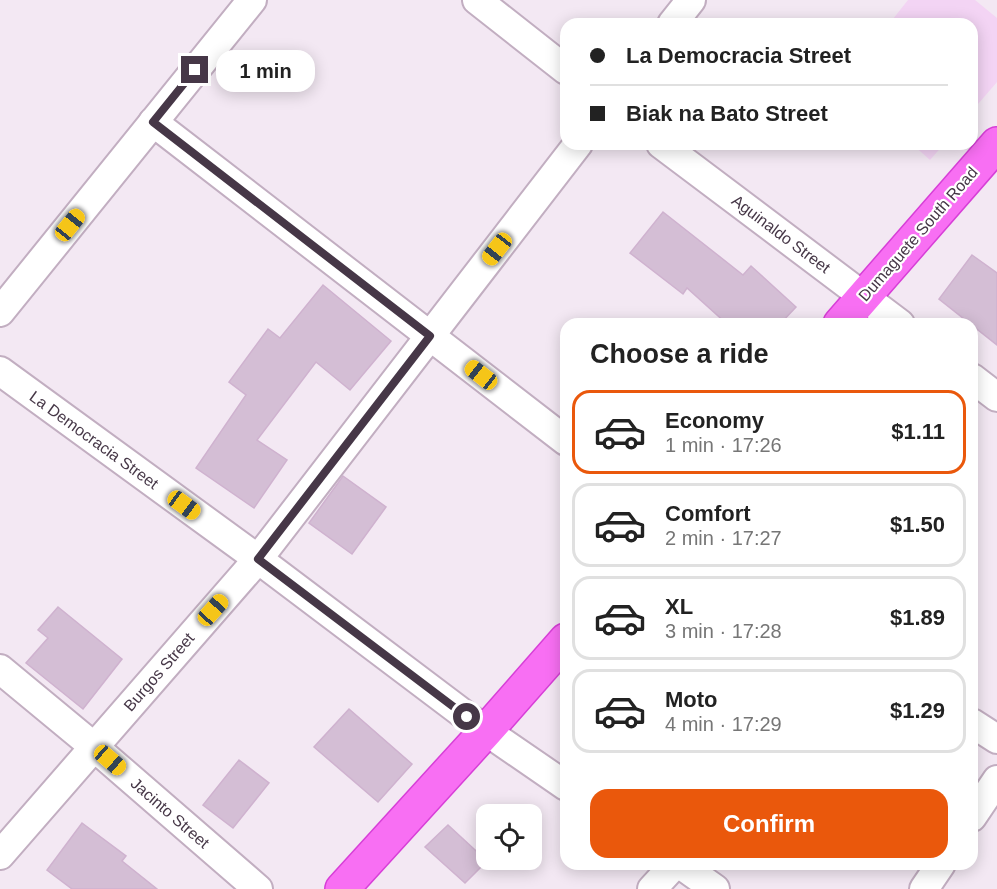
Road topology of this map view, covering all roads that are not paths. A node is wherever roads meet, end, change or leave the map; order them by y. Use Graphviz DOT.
graph roads {
  1 [pos="252,0"];
  2 [pos="477,0"];
  3 [pos="691,0"];
  4 [pos="677,18"];
  5 [pos="560,65"];
  6 [pos="153,122"];
  7 [pos="997,144"];
  8 [pos="573,150"];
  9 [pos="670,150"];
  10 [pos="864,296"];
  11 [pos="0,312"];
  12 [pos="845,318"];
  13 [pos="892,318"];
  14 [pos="430,336"];
  15 [pos="0,371"];
  16 [pos="978,383"];
  17 [pos="997,397"];
  18 [pos="560,436"];
  19 [pos="258,559"];
  20 [pos="560,647"];
  21 [pos="0,669"];
  22 [pos="978,727"];
  23 [pos="486,731"];
  24 [pos="997,740"];
  25 [pos="93,746"];
  26 [pos="997,780"];
  27 [pos="560,782"];
  28 [pos="978,808"];
  29 [pos="0,855"];
  30 [pos="669,870"];
  31 [pos="689,870"];
  32 [pos="937,870"];
  33 [pos="258,889"];
  34 [pos="342,889"];
  35 [pos="652,889"];
  36 [pos="716,889"];
  37 [pos="924,889"];
  1 -- 6 [label="street"];
  2 -- 5 [label="street"];
  3 -- 4 [label="street"];
  6 -- 11 [label="street"];
  6 -- 14 [label="street"];
  7 -- 10 [label="highway, Dumaguete South Road"];
  8 -- 14 [label="street, Burgos Street"];
  9 -- 10 [label="street, Aguinaldo Street"];
  10 -- 12 [label="highway, Dumaguete South Road"];
  10 -- 13 [label="street, Aguinaldo Street"];
  14 -- 18 [label="street"];
  14 -- 19 [label="street, Burgos Street"];
  15 -- 19 [label="street, La Democracia Street"];
  16 -- 17 [label="street"];
  19 -- 23 [label="street, La Democracia Street"];
  19 -- 25 [label="street, Burgos Street"];
  20 -- 23 [label="highway"];
  21 -- 25 [label="street, Jacinto Street"];
  22 -- 24 [label="street"];
  23 -- 27 [label="street, La Democracia Street"];
  23 -- 34 [label="highway"];
  25 -- 29 [label="street, Burgos Street"];
  25 -- 33 [label="street, Jacinto Street"];
  26 -- 28 [label="street"];
  30 -- 35 [label="street"];
  31 -- 36 [label="street"];
  32 -- 37 [label="street"];
}
